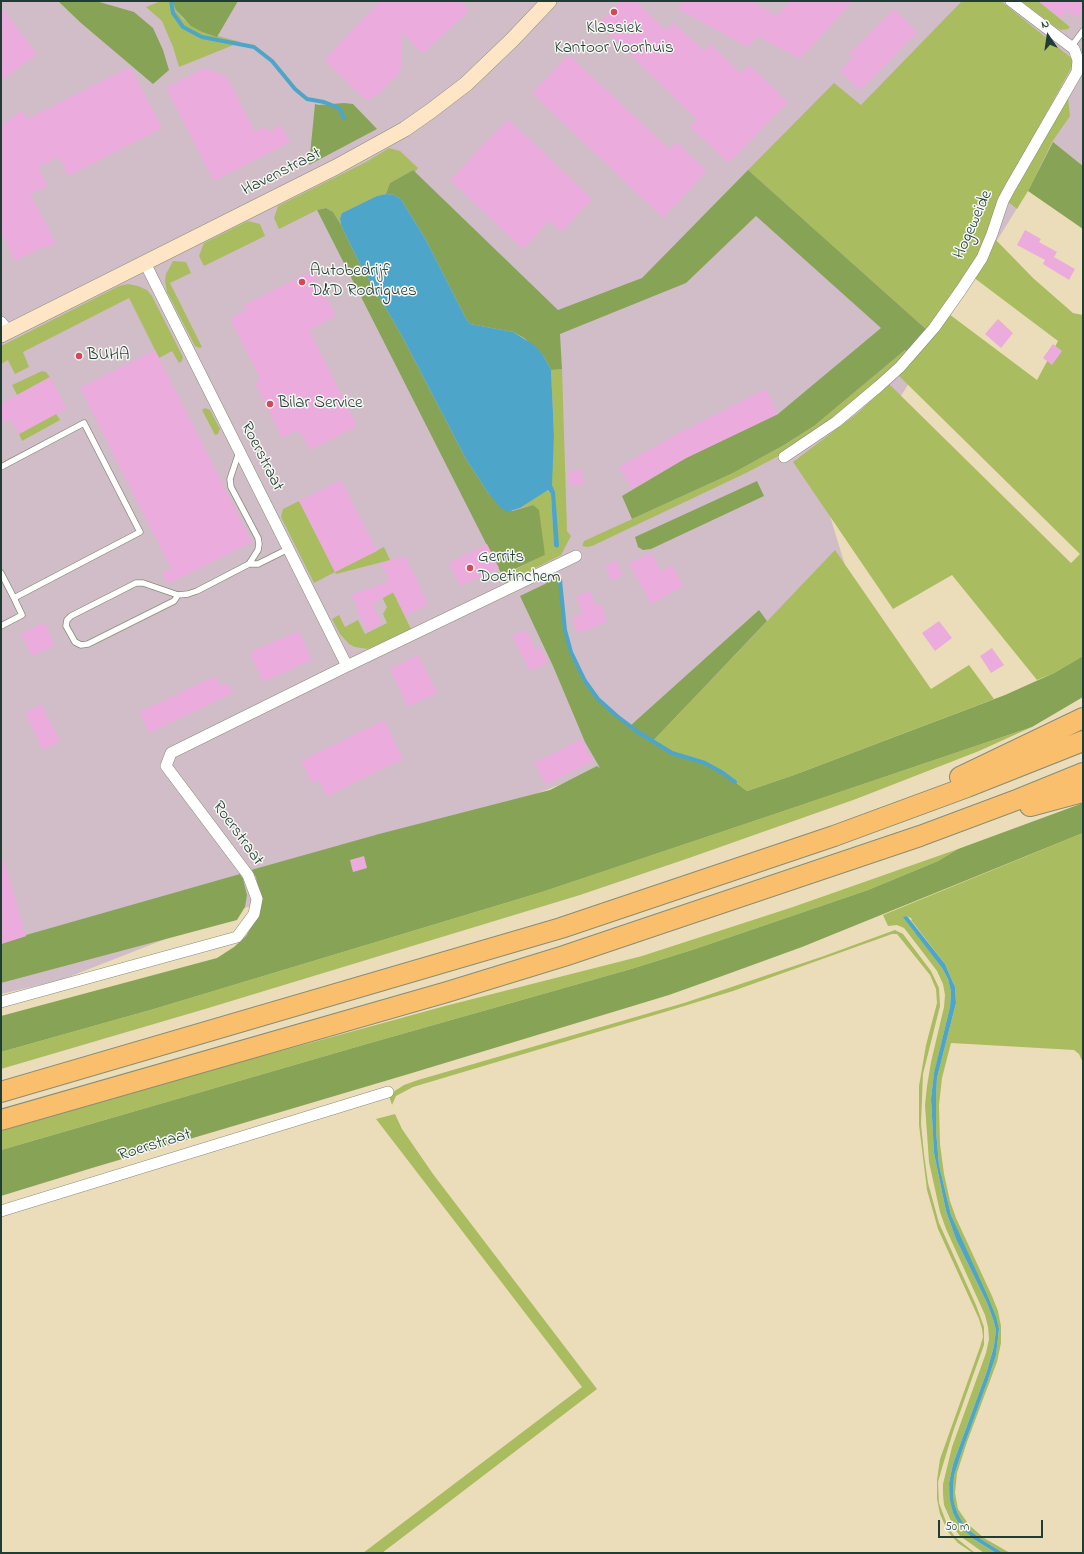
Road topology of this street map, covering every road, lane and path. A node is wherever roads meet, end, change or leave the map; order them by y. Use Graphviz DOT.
graph roads {
  1 [pos="550,1"];
  2 [pos="1011,1"];
  3 [pos="1083,31"];
  4 [pos="1071,47"];
  5 [pos="145,263"];
  6 [pos="4,330"];
  7 [pos="239,452"];
  8 [pos="784,457"];
  9 [pos="1,467"];
  10 [pos="288,549"];
  11 [pos="576,556"];
  12 [pos="249,564"];
  13 [pos="1,573"];
  14 [pos="178,595"];
  15 [pos="14,598"];
  16 [pos="1,626"];
  17 [pos="347,666"];
  18 [pos="1083,718"];
  19 [pos="1083,742"];
  20 [pos="1083,773"];
  21 [pos="1083,792"];
  22 [pos="834,836"];
  23 [pos="920,836"];
  24 [pos="1,1002"];
  25 [pos="1,1092"];
  26 [pos="388,1092"];
  27 [pos="1,1120"];
  28 [pos="1,1211"];
  1 -- 5 [label="street, Havenstraat"];
  2 -- 4 [label="street"];
  3 -- 4 [label="lane"];
  4 -- 8 [label="street, Hogeweide"];
  5 -- 6 [label="street, Havenstraat"];
  5 -- 7 [label="street, Roerstraat"];
  7 -- 10 [label="street, Roerstraat"];
  7 -- 12 [label="lane"];
  9 -- 15 [label="lane"];
  10 -- 12 [label="lane"];
  10 -- 17 [label="street, Roerstraat"];
  11 -- 17 [label="street, Roerstraat"];
  12 -- 14 [label="lane"];
  13 -- 15 [label="lane"];
  14 -- 14 [label="lane"];
  15 -- 16 [label="lane"];
  17 -- 24 [label="street, Roerstraat"];
  18 -- 22 [label="highway"];
  19 -- 22 [label="highway"];
  20 -- 23 [label="highway"];
  21 -- 23 [label="highway"];
  22 -- 25 [label="highway"];
  23 -- 27 [label="highway"];
  26 -- 28 [label="street, Roerstraat"];
}
